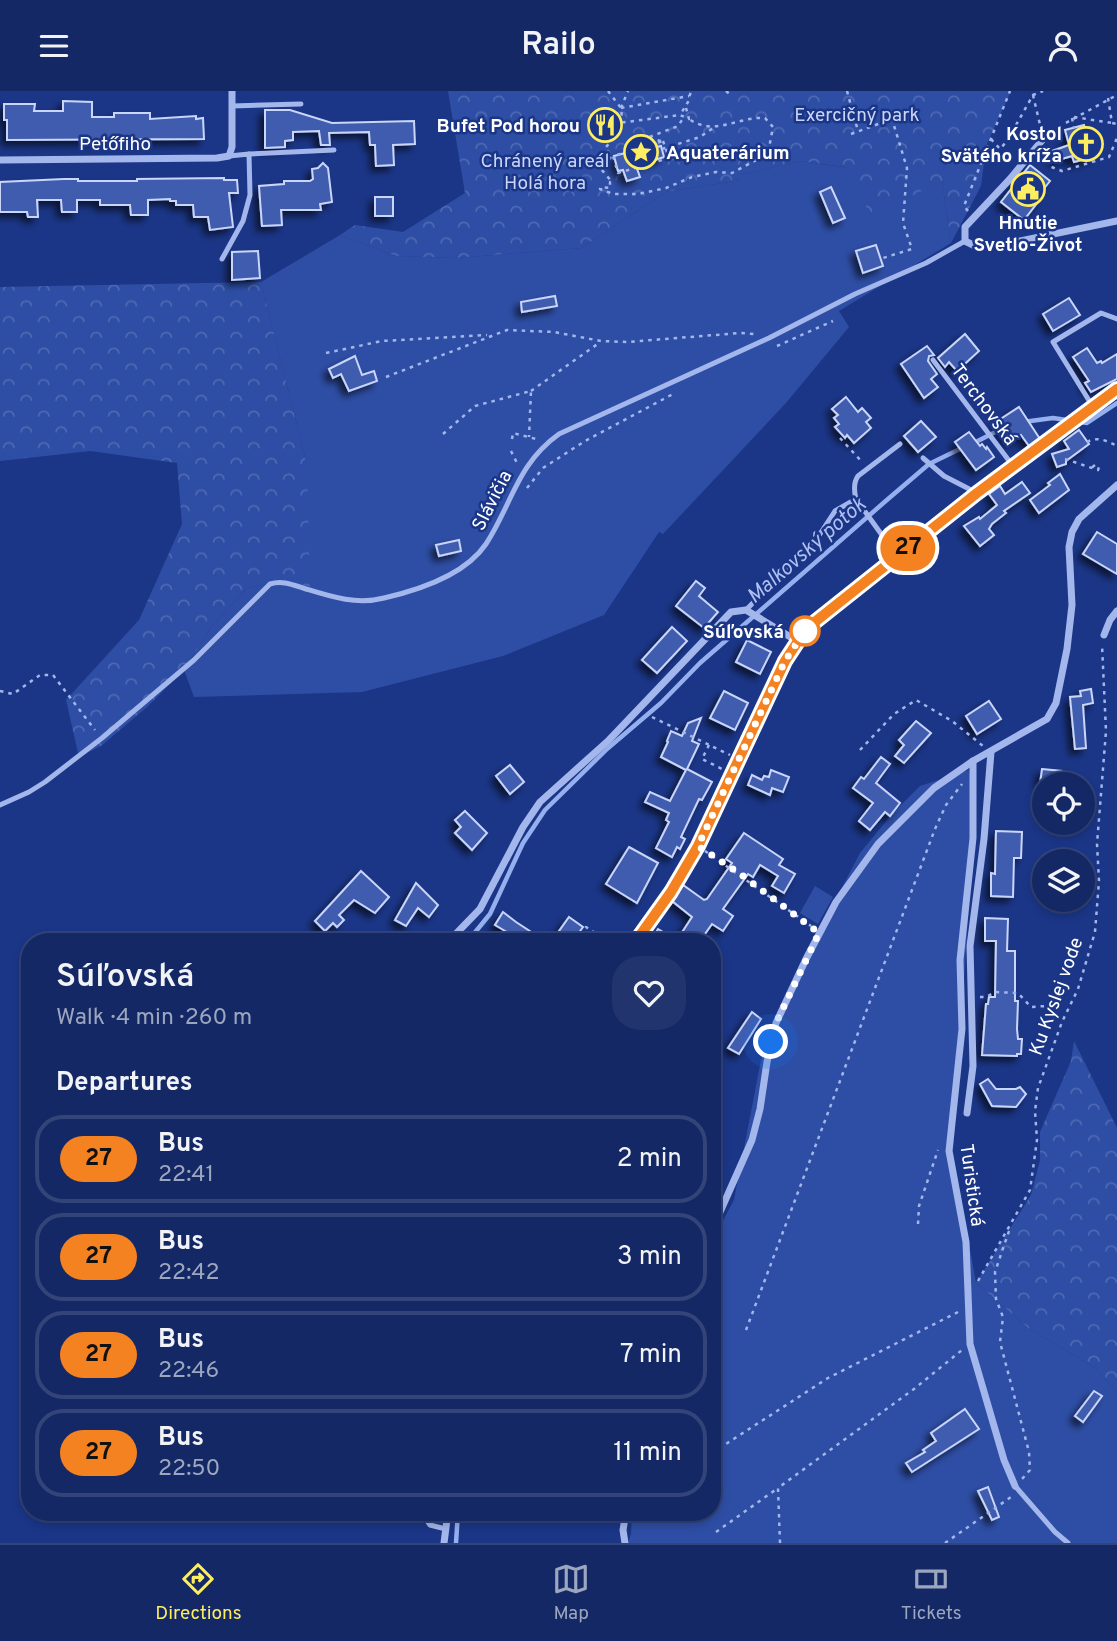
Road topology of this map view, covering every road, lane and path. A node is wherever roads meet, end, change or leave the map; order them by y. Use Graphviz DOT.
graph roads {
  1 [pos="232,91"];
  2 [pos="608,91"];
  3 [pos="628,91"];
  4 [pos="691,91"];
  5 [pos="726,91"];
  6 [pos="847,91"];
  7 [pos="1010,91"];
  8 [pos="1043,91"];
  9 [pos="1033,95"];
  10 [pos="1117,95"];
  11 [pos="689,96"];
  12 [pos="732,96"];
  13 [pos="1108,98"];
  14 [pos="301,104"];
  15 [pos="232,106"];
  16 [pos="621,108"];
  17 [pos="686,108"];
  18 [pos="608,110"];
  19 [pos="682,116"];
  20 [pos="622,118"];
  21 [pos="1073,118"];
  22 [pos="689,119"];
  23 [pos="619,123"];
  24 [pos="1115,123"];
  25 [pos="713,128"];
  26 [pos="1074,128"];
  27 [pos="858,131"];
  28 [pos="851,134"];
  29 [pos="1044,138"];
  30 [pos="1117,138"];
  31 [pos="991,139"];
  32 [pos="663,141"];
  33 [pos="664,148"];
  34 [pos="334,151"];
  35 [pos="248,154"];
  36 [pos="229,156"];
  37 [pos="0,160"];
  38 [pos="972,218"];
  39 [pos="1117,221"];
  40 [pos="965,241"];
  41 [pos="883,258"];
  42 [pos="222,259"];
  43 [pos="1117,319"];
  44 [pos="833,321"];
  45 [pos="490,335"];
  46 [pos="775,336"];
  47 [pos="601,341"];
  48 [pos="775,347"];
  49 [pos="326,353"];
  50 [pos="933,360"];
  51 [pos="386,377"];
  52 [pos="683,389"];
  53 [pos="1117,389"];
  54 [pos="531,391"];
  55 [pos="1093,407"];
  56 [pos="443,434"];
  57 [pos="529,437"];
  58 [pos="840,438"];
  59 [pos="512,439"];
  60 [pos="550,440"];
  61 [pos="1087,442"];
  62 [pos="900,444"];
  63 [pos="1117,446"];
  64 [pos="511,451"];
  65 [pos="923,458"];
  66 [pos="1065,459"];
  67 [pos="1013,466"];
  68 [pos="868,468"];
  69 [pos="1090,469"];
  70 [pos="522,473"];
  71 [pos="516,482"];
  72 [pos="1117,485"];
  73 [pos="977,493"];
  74 [pos="856,499"];
  75 [pos="483,508"];
  76 [pos="494,528"];
  77 [pos="897,556"];
  78 [pos="746,610"];
  79 [pos="1117,611"];
  80 [pos="1104,635"];
  81 [pos="797,641"];
  82 [pos="0,691"];
  83 [pos="652,717"];
  84 [pos="102,739"];
  85 [pos="709,745"];
  86 [pos="860,750"];
  87 [pos="991,753"];
  88 [pos="739,760"];
  89 [pos="973,761"];
  90 [pos="973,771"];
  91 [pos="727,772"];
  92 [pos="0,805"];
  93 [pos="698,846"];
  94 [pos="457,933"];
  95 [pos="582,933"];
  96 [pos="595,933"];
  97 [pos="642,933"];
  98 [pos="819,933"];
  99 [pos="972,996"];
  100 [pos="1061,999"];
  101 [pos="967,1113"];
  102 [pos="950,1133"];
  103 [pos="722,1210"];
  104 [pos="918,1224"];
  105 [pos="1011,1225"];
  106 [pos="968,1294"];
  107 [pos="968,1308"];
  108 [pos="746,1330"];
  109 [pos="970,1344"];
  110 [pos="721,1447"];
  111 [pos="1017,1488"];
  112 [pos="778,1489"];
  113 [pos="427,1521"];
  114 [pos="447,1521"];
  115 [pos="624,1521"];
  116 [pos="446,1529"];
  117 [pos="716,1532"];
  118 [pos="444,1543"];
  119 [pos="625,1543"];
  120 [pos="780,1543"];
  121 [pos="945,1543"];
  122 [pos="1068,1543"];
  1 -- 15 [label="street"];
  2 -- 16 [label="path"];
  3 -- 16 [label="path"];
  4 -- 11 [label="path"];
  5 -- 12 [label="path"];
  6 -- 27 [label="path"];
  7 -- 31 [label="path"];
  8 -- 9 [label="path"];
  9 -- 29 [label="path"];
  9 -- 31 [label="path"];
  10 -- 13 [label="path"];
  11 -- 16 [label="path"];
  11 -- 17 [label="path"];
  13 -- 21 [label="path"];
  13 -- 24 [label="path"];
  14 -- 15 [label="lane"];
  15 -- 36 [label="street"];
  16 -- 20 [label="path"];
  17 -- 19 [label="path"];
  17 -- 22 [label="path"];
  18 -- 23 [label="path"];
  19 -- 22 [label="path"];
  19 -- 23 [label="path"];
  19 -- 32 [label="path"];
  21 -- 24 [label="path"];
  21 -- 26 [label="path"];
  21 -- 29 [label="path"];
  22 -- 25 [label="path"];
  23 -- 25 [label="path"];
  25 -- 33 [label="path"];
  27 -- 28 [label="path"];
  27 -- 41 [label="path"];
  29 -- 30 [label="path"];
  29 -- 38 [label="street"];
  31 -- 38 [label="path"];
  32 -- 33 [label="path"];
  32 -- 33 [label="path"];
  34 -- 35 [label="lane"];
  35 -- 36 [label="lane"];
  35 -- 42 [label="lane"];
  36 -- 37 [label="street, Petőfiho"];
  38 -- 40 [label="street"];
  39 -- 40 [label="street"];
  40 -- 46 [label="lane, Slávičia"];
  43 -- 55 [label="lane"];
  44 -- 48 [label="path"];
  45 -- 47 [label="path"];
  45 -- 49 [label="path"];
  45 -- 51 [label="path"];
  46 -- 47 [label="path"];
  46 -- 60 [label="lane, Slávičia"];
  47 -- 54 [label="path"];
  50 -- 67 [label="lane, Terchovská"];
  52 -- 71 [label="path"];
  53 -- 55 [label="street, Terchovská"];
  54 -- 56 [label="path"];
  54 -- 57 [label="path"];
  55 -- 67 [label="street, Terchovská"];
  57 -- 59 [label="path"];
  57 -- 60 [label="path"];
  58 -- 68 [label="path"];
  60 -- 70 [label="lane, Slávičia"];
  61 -- 63 [label="path"];
  62 -- 68 [label="lane"];
  64 -- 70 [label="path"];
  65 -- 73 [label="lane"];
  66 -- 69 [label="path"];
  67 -- 73 [label="street, Terchovská"];
  68 -- 74 [label="lane"];
  70 -- 71 [label="lane, Slávičia"];
  71 -- 76 [label="lane, Slávičia"];
  72 -- 87 [label="street"];
  73 -- 77 [label="street, Terchovská"];
  74 -- 77 [label="lane"];
  74 -- 78 [label="lane"];
  75 -- 76 [label="path"];
  76 -- 84 [label="lane, Slávičia"];
  77 -- 81 [label="street, Terchovská"];
  78 -- 81 [label="street"];
  78 -- 94 [label="street"];
  79 -- 80 [label="street"];
  80 -- 105 [label="path, Ku Kyslej vode"];
  81 -- 88 [label="street, Terchovská"];
  82 -- 84 [label="path"];
  83 -- 85 [label="path"];
  84 -- 92 [label="lane, Slávičia"];
  85 -- 88 [label="path"];
  85 -- 91 [label="path"];
  86 -- 87 [label="path"];
  87 -- 89 [label="street"];
  87 -- 99 [label="street"];
  88 -- 93 [label="street, Terchovská"];
  89 -- 90 [label="street, Turistická"];
  89 -- 98 [label="street"];
  90 -- 102 [label="street, Turistická"];
  90 -- 108 [label="path"];
  93 -- 97 [label="street, Terchovská"];
  93 -- 98 [label="path"];
  95 -- 96 [label="path"];
  98 -- 103 [label="street"];
  99 -- 100 [label="path"];
  99 -- 101 [label="street"];
  102 -- 104 [label="path"];
  102 -- 106 [label="street, Turistická"];
  105 -- 106 [label="path, Ku Kyslej vode"];
  105 -- 111 [label="path"];
  106 -- 107 [label="street, Turistická"];
  107 -- 109 [label="street, Turistická"];
  107 -- 110 [label="path"];
  109 -- 111 [label="street, Turistická"];
  109 -- 112 [label="path"];
  111 -- 121 [label="path"];
  111 -- 122 [label="lane, Turistická"];
  112 -- 117 [label="path"];
  112 -- 120 [label="path"];
  113 -- 116 [label="lane"];
  114 -- 116 [label="street"];
  115 -- 119 [label="street"];
  116 -- 118 [label="street"];
}
